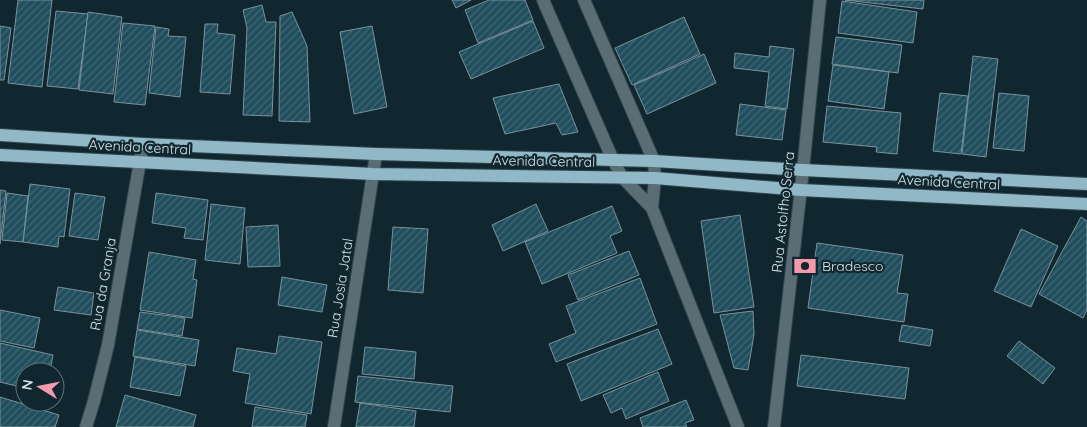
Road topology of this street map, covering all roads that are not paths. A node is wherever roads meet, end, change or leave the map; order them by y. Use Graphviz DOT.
graph roads {
  1 [pos="543,0"];
  2 [pos="584,0"];
  3 [pos="820,0"];
  4 [pos="0,135"];
  5 [pos="143,144"];
  6 [pos="376,154"];
  7 [pos="0,155"];
  8 [pos="613,160"];
  9 [pos="654,160"];
  10 [pos="140,162"];
  11 [pos="804,170"];
  12 [pos="373,174"];
  13 [pos="622,177"];
  14 [pos="655,178"];
  15 [pos="1087,184"];
  16 [pos="801,190"];
  17 [pos="1087,204"];
  18 [pos="652,208"];
  19 [pos="86,427"];
  20 [pos="334,427"];
  21 [pos="738,427"];
  22 [pos="774,427"];
  1 -- 8 [label="street"];
  2 -- 9 [label="street"];
  3 -- 11 [label="street, Rua Astolfho Serra"];
  4 -- 5 [label="main road, Avenida Central"];
  5 -- 6 [label="main road, Avenida Central"];
  5 -- 10 [label="street, Rua da Granja"];
  6 -- 8 [label="main road, Avenida Central"];
  6 -- 12 [label="street, Rua Josia Jatal"];
  7 -- 10 [label="main road, Avenida Central"];
  8 -- 9 [label="main road, Avenida Central"];
  8 -- 13 [label="street"];
  9 -- 11 [label="main road, Avenida Central"];
  9 -- 14 [label="street"];
  10 -- 12 [label="main road, Avenida Central"];
  10 -- 19 [label="street, Rua da Granja"];
  11 -- 15 [label="main road, Avenida Central"];
  11 -- 16 [label="street, Rua Astolfho Serra"];
  12 -- 13 [label="main road, Avenida Central"];
  12 -- 20 [label="street, Rua Josia Jatal"];
  13 -- 14 [label="main road, Avenida Central"];
  13 -- 18 [label="street"];
  14 -- 16 [label="main road, Avenida Central"];
  14 -- 18 [label="street"];
  16 -- 17 [label="main road, Avenida Central"];
  16 -- 22 [label="street, Rua Astolfho Serra"];
  18 -- 21 [label="street"];
}
